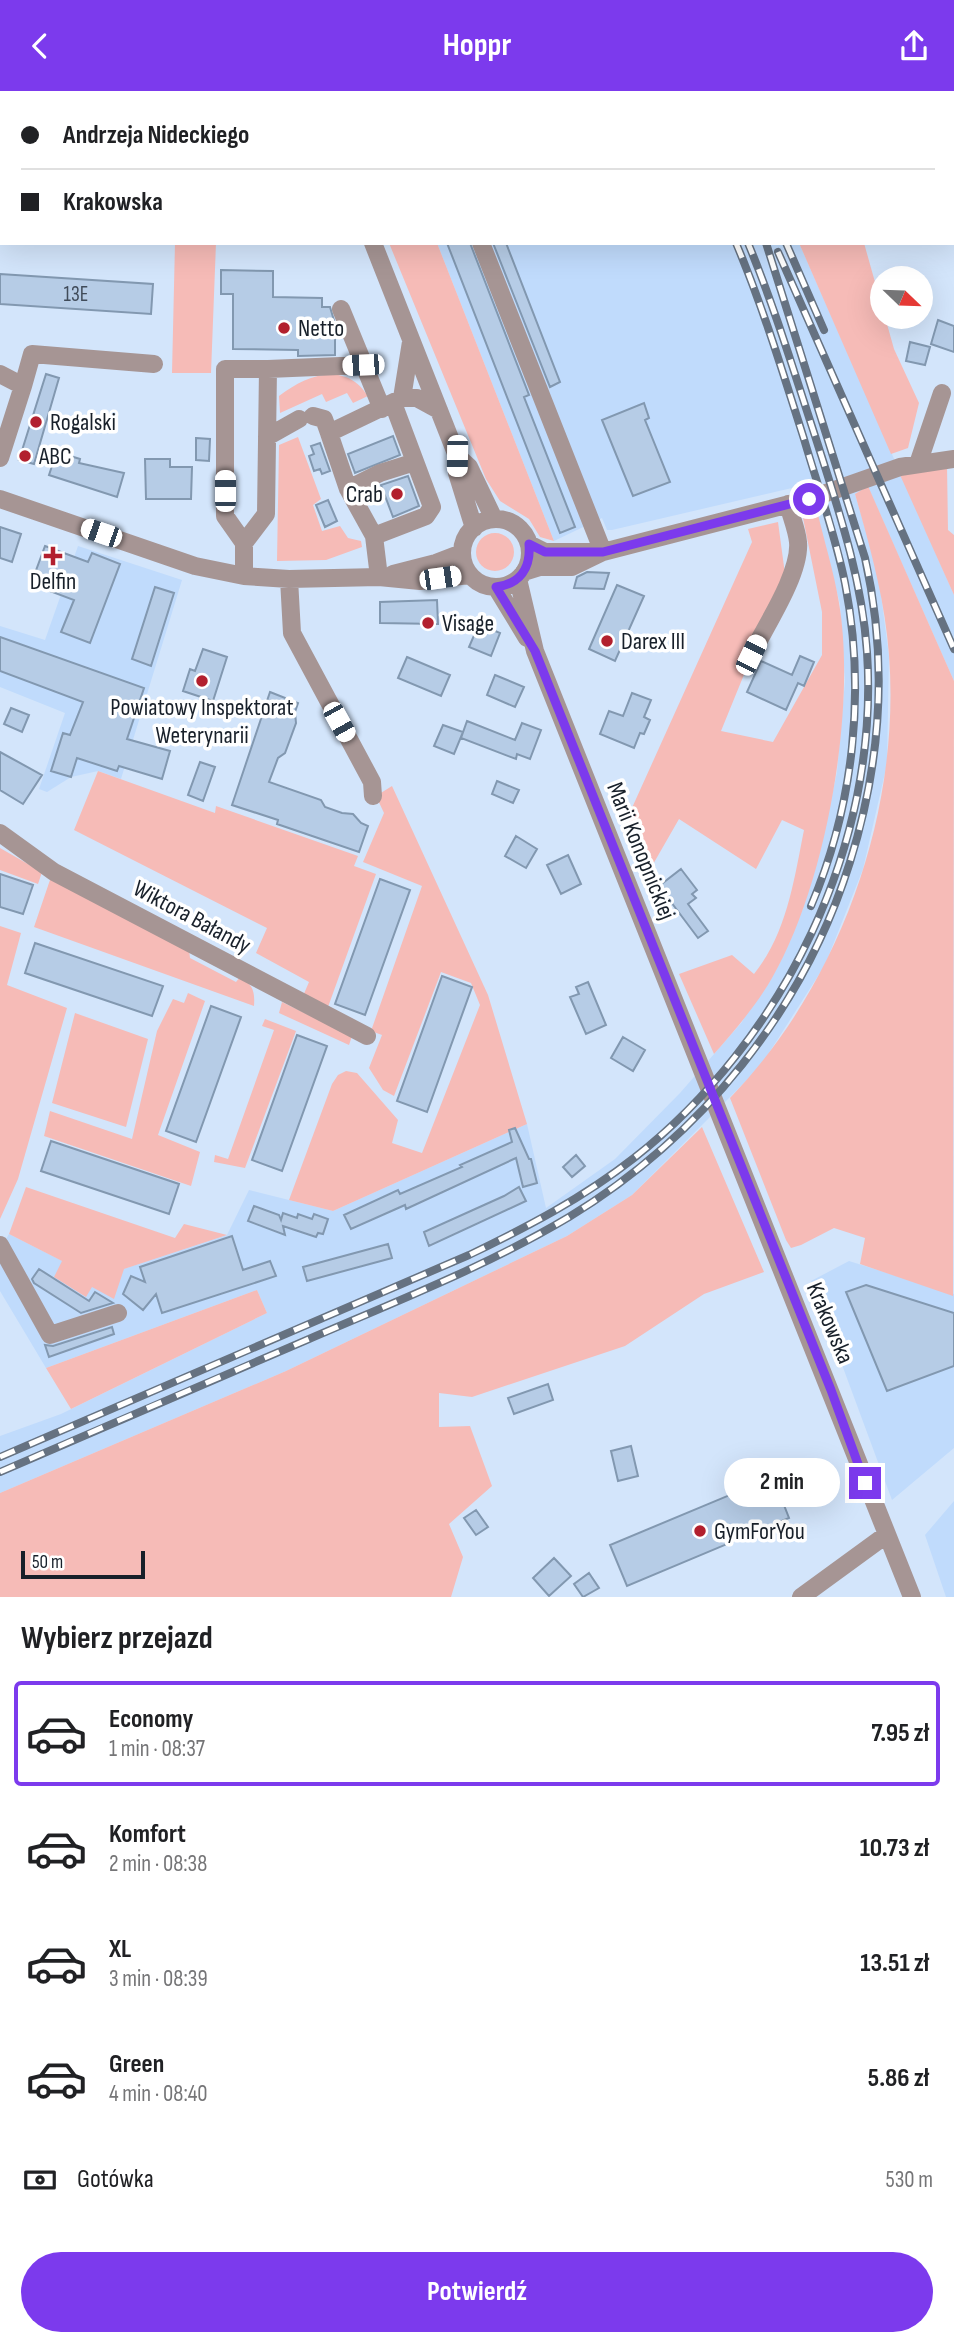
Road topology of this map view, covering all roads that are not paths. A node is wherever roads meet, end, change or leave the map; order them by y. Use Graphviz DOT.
graph roads {
  1 [pos="374,245"];
  2 [pos="482,245"];
  3 [pos="341,309"];
  4 [pos="411,339"];
  5 [pos="154,364"];
  6 [pos="363,365"];
  7 [pos="268,369"];
  8 [pos="0,374"];
  9 [pos="23,386"];
  10 [pos="942,393"];
  11 [pos="392,403"];
  12 [pos="439,410"];
  13 [pos="329,433"];
  14 [pos="267,437"];
  15 [pos="457,456"];
  16 [pos="0,458"];
  17 [pos="954,459"];
  18 [pos="415,462"];
  19 [pos="909,466"];
  20 [pos="348,489"];
  21 [pos="0,499"];
  22 [pos="788,504"];
  23 [pos="494,519"];
  24 [pos="474,528"];
  25 [pos="374,536"];
  26 [pos="243,543"];
  27 [pos="529,544"];
  28 [pos="603,552"];
  29 [pos="462,553"];
  30 [pos="469,575"];
  31 [pos="244,576"];
  32 [pos="521,576"];
  33 [pos="379,577"];
  34 [pos="289,579"];
  35 [pos="496,587"];
  36 [pos="535,651"];
  37 [pos="751,655"];
  38 [pos="373,796"];
  39 [pos="0,833"];
  40 [pos="367,1036"];
  41 [pos="702,1069"];
  42 [pos="0,1245"];
  43 [pos="118,1313"];
  44 [pos="886,1535"];
  45 [pos="801,1597"];
  46 [pos="912,1597"];
  1 -- 4 [label="street"];
  2 -- 28 [label="street"];
  3 -- 6 [label="street"];
  4 -- 11 [label="street"];
  4 -- 12 [label="street"];
  5 -- 9 [label="street"];
  6 -- 7 [label="street"];
  6 -- 11 [label="street"];
  7 -- 14 [label="street"];
  7 -- 26 [label="street"];
  8 -- 9 [label="street"];
  9 -- 16 [label="street"];
  10 -- 19 [label="street"];
  11 -- 12 [label="street"];
  11 -- 13 [label="street"];
  11 -- 18 [label="street"];
  12 -- 15 [label="street"];
  13 -- 14 [label="street"];
  13 -- 20 [label="street"];
  14 -- 26 [label="street"];
  15 -- 23 [label="street"];
  15 -- 24 [label="street"];
  17 -- 19 [label="street"];
  18 -- 20 [label="street"];
  18 -- 25 [label="street"];
  19 -- 22 [label="street"];
  20 -- 25 [label="street"];
  21 -- 31 [label="street"];
  22 -- 28 [label="street"];
  22 -- 37 [label="street"];
  23 -- 24 [label="street"];
  23 -- 27 [label="street"];
  24 -- 29 [label="street"];
  25 -- 33 [label="street"];
  26 -- 31 [label="street"];
  27 -- 28 [label="street"];
  27 -- 32 [label="street"];
  28 -- 32 [label="street"];
  29 -- 30 [label="street"];
  29 -- 33 [label="street"];
  30 -- 33 [label="street"];
  30 -- 35 [label="street"];
  31 -- 34 [label="street"];
  32 -- 35 [label="street"];
  32 -- 36 [label="street, Marii Konopnickiej"];
  33 -- 34 [label="street"];
  34 -- 38 [label="street"];
  35 -- 36 [label="street, Marii Konopnickiej"];
  36 -- 41 [label="street, Marii Konopnickiej"];
  39 -- 40 [label="street, Wiktora Bałandy"];
  41 -- 44 [label="street, Krakowska"];
  42 -- 43 [label="street"];
  44 -- 45 [label="street"];
  44 -- 46 [label="street, Krakowska"];
}
